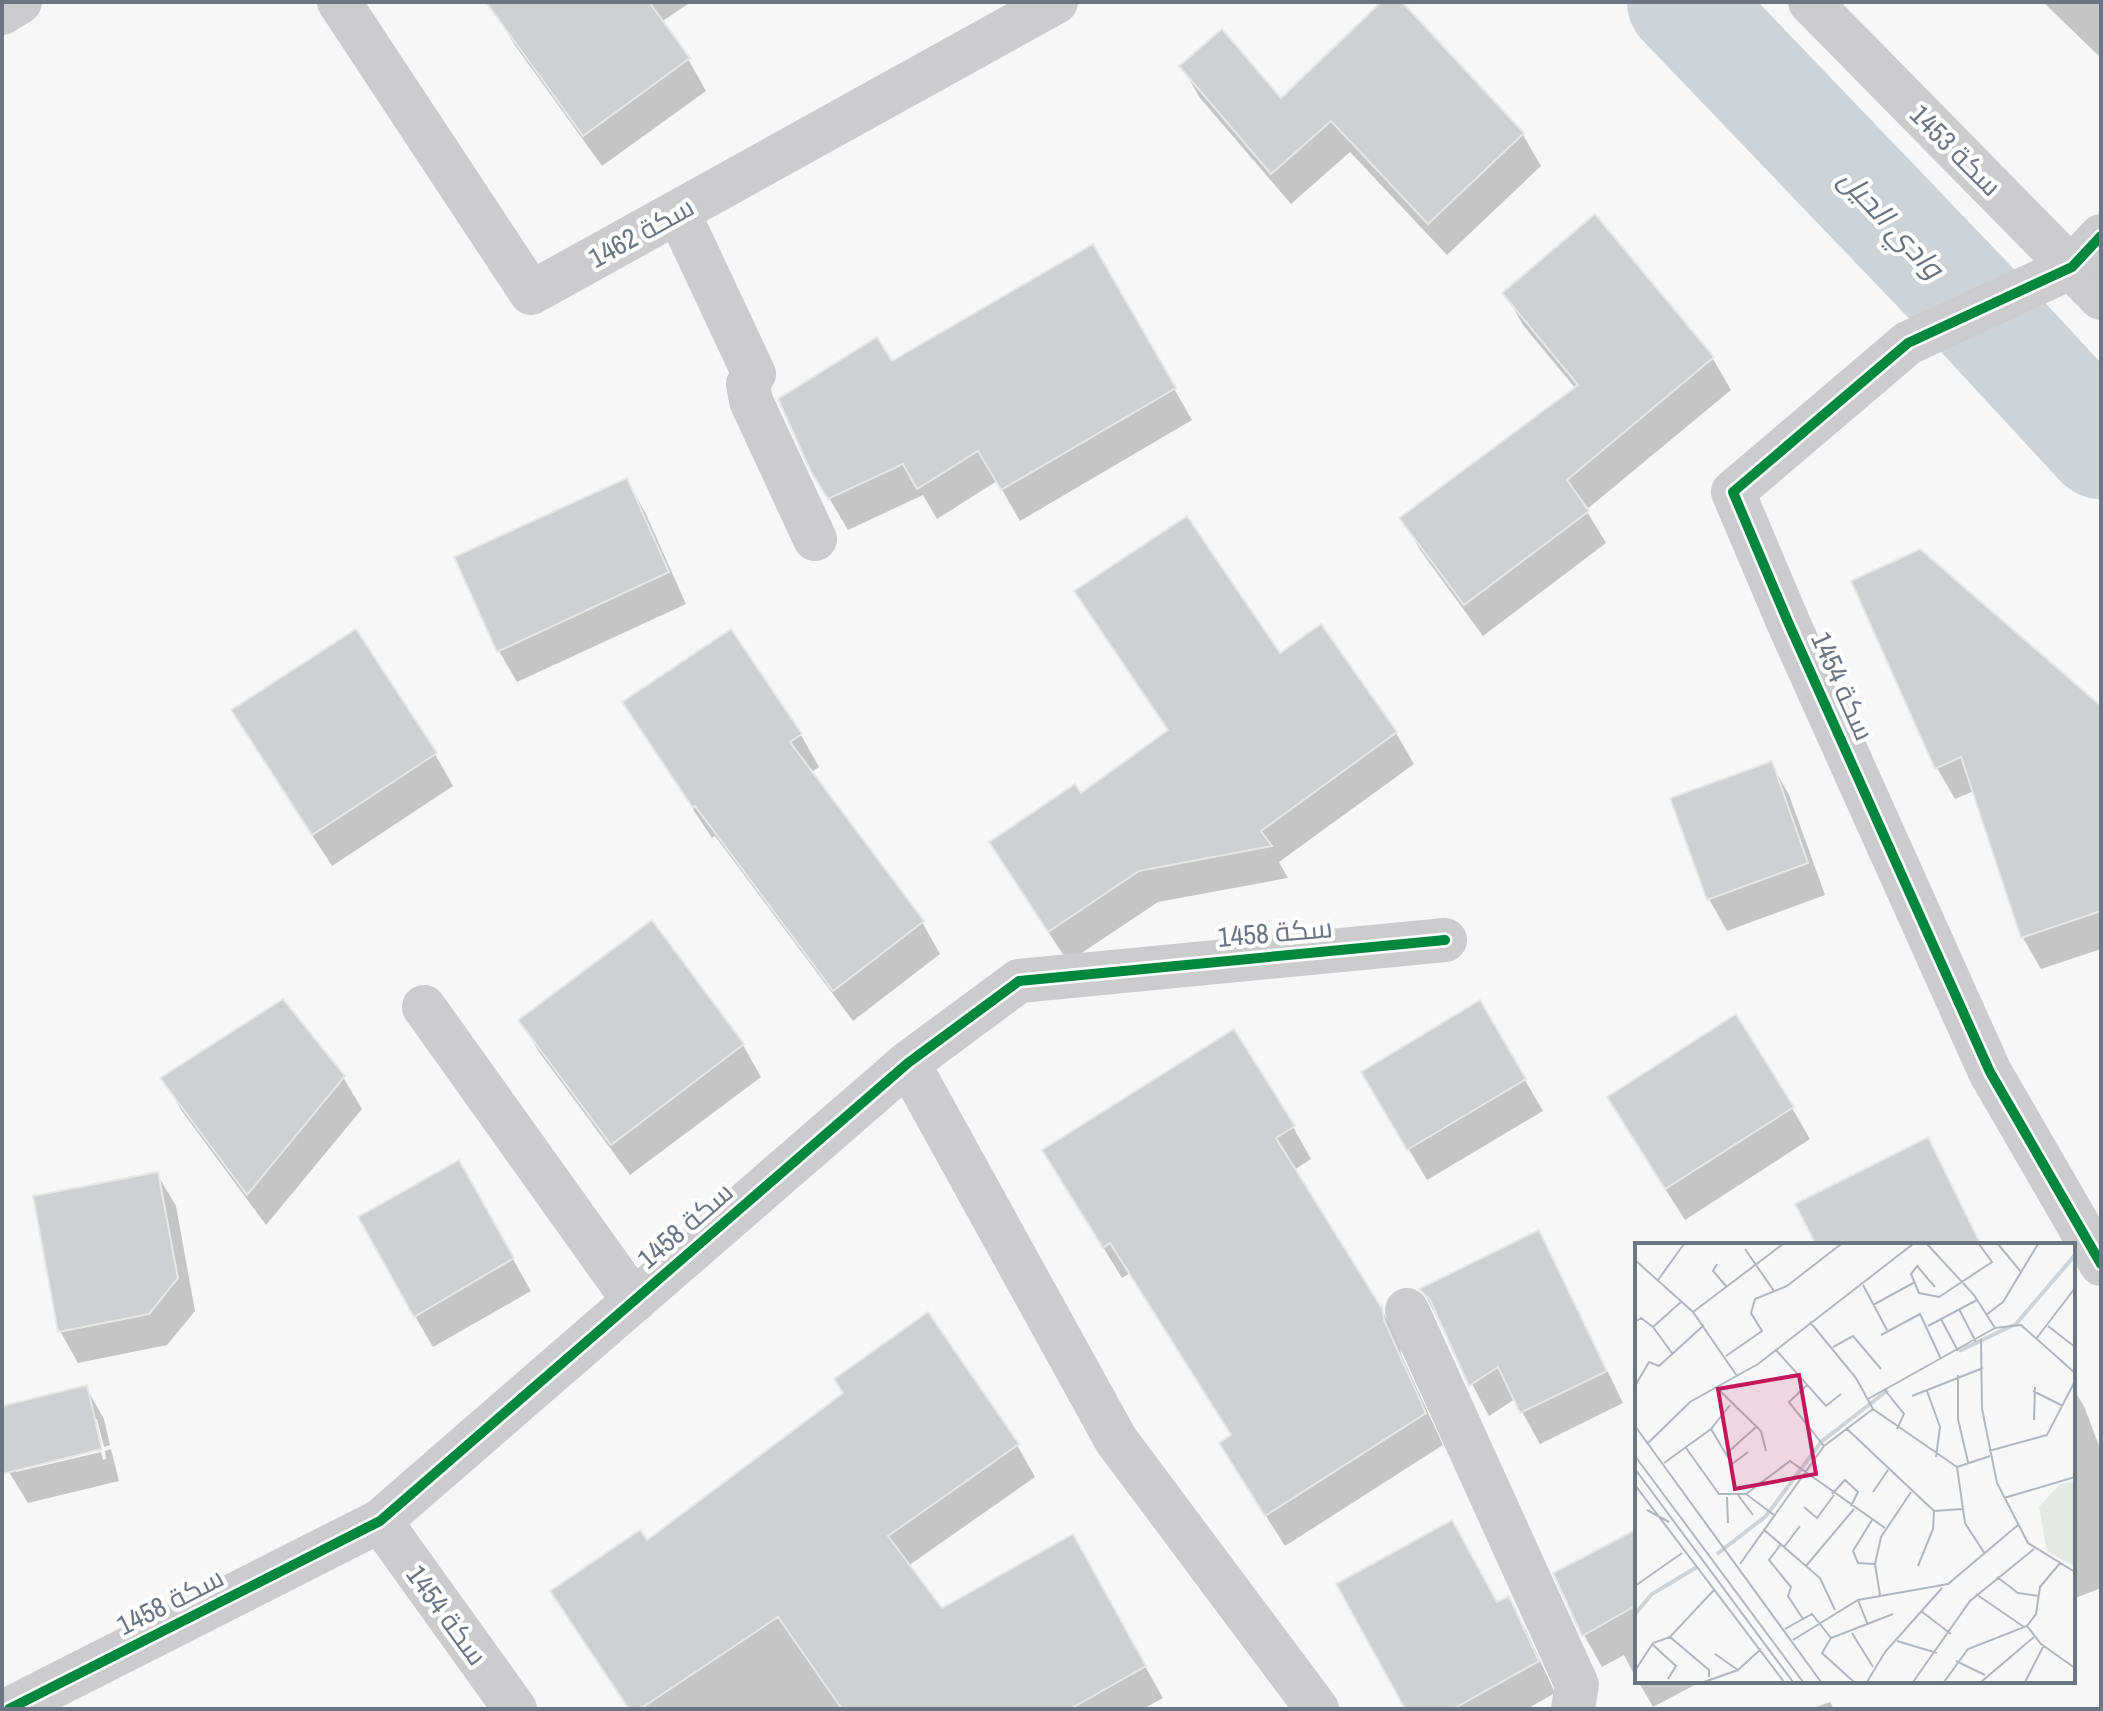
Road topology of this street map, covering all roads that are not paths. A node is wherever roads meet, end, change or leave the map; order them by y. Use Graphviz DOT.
graph roads {
  1 [pos="20,2"];
  2 [pos="339,2"];
  3 [pos="1056,2"];
  4 [pos="1810,2"];
  5 [pos="2,13"];
  6 [pos="678,212"];
  7 [pos="2101,236"];
  8 [pos="2086,282"];
  9 [pos="815,539"];
  10 [pos="1445,940"];
  11 [pos="424,1007"];
  12 [pos="908,1063"];
  13 [pos="2101,1264"];
  14 [pos="634,1301"];
  15 [pos="1407,1310"];
  16 [pos="380,1521"];
  17 [pos="9,1709"];
  18 [pos="515,1709"];
  19 [pos="1317,1709"];
  20 [pos="1573,1709"];
  1 -- 5 [label="street"];
  2 -- 6 [label="street, سكة 1462"];
  3 -- 6 [label="street, سكة 1462"];
  4 -- 8 [label="street, سكة 1453"];
  6 -- 9 [label="street"];
  7 -- 8 [label="street"];
  8 -- 13 [label="street, سكة 1454"];
  10 -- 12 [label="street, سكة 1458"];
  11 -- 14 [label="street"];
  12 -- 14 [label="street, سكة 1458"];
  12 -- 19 [label="street"];
  14 -- 16 [label="street, سكة 1458"];
  15 -- 20 [label="street"];
  16 -- 17 [label="street, سكة 1458"];
  16 -- 18 [label="street, سكة 1454"];
}
